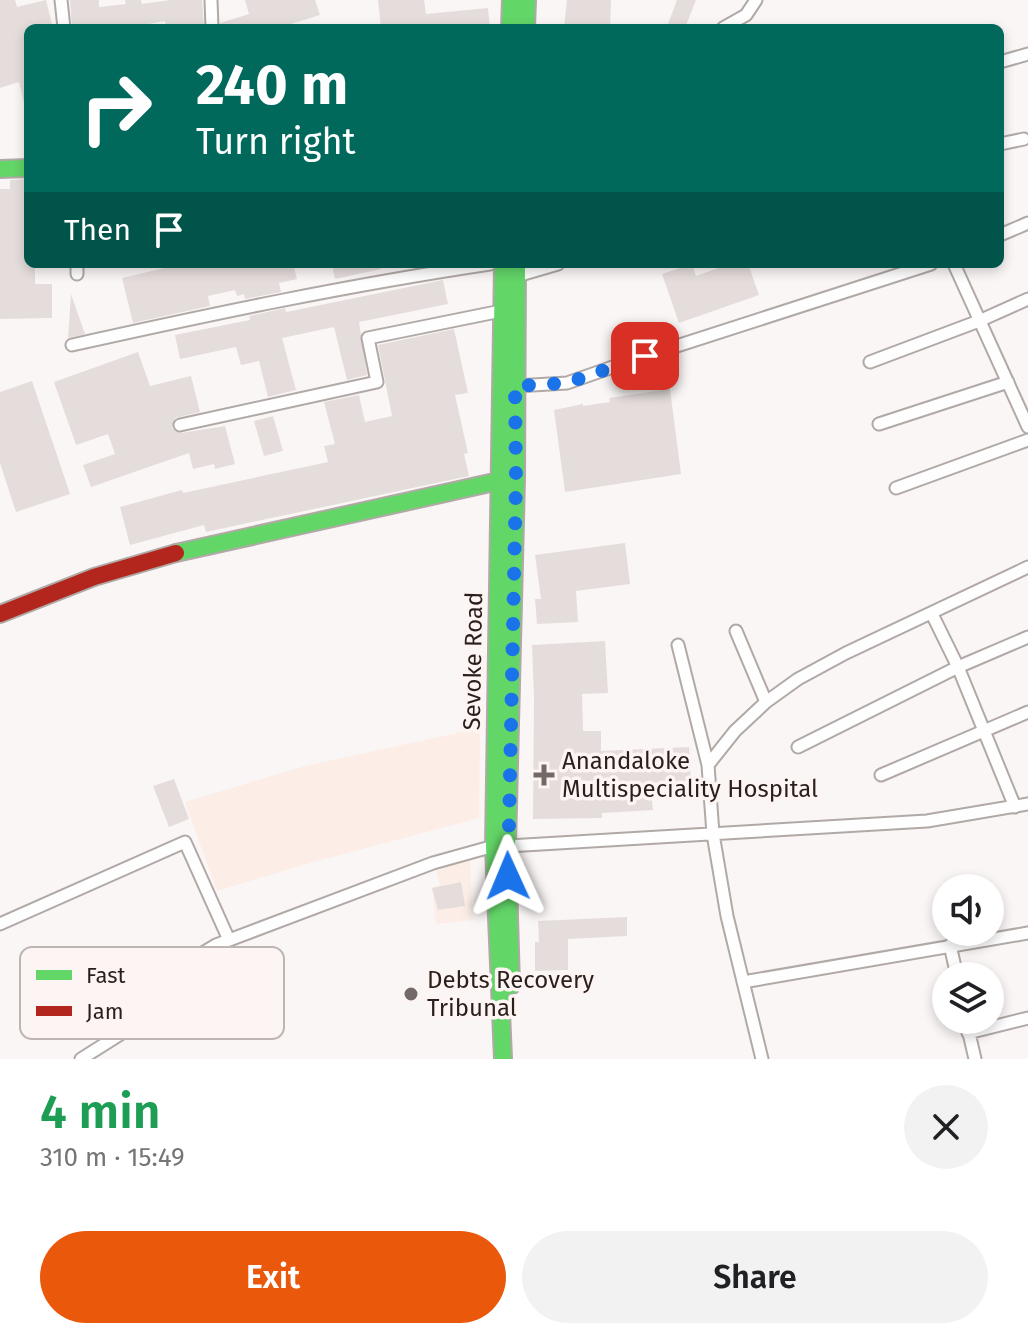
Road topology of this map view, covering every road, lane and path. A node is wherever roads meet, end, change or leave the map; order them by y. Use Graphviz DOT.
graph roads {
  1 [pos="61,0"];
  2 [pos="211,0"];
  3 [pos="511,0"];
  4 [pos="527,0"];
  5 [pos="756,0"];
  6 [pos="64,24"];
  7 [pos="212,24"];
  8 [pos="510,24"];
  9 [pos="526,24"];
  10 [pos="730,24"];
  11 [pos="1028,54"];
  12 [pos="1004,61"];
  13 [pos="1024,139"];
  14 [pos="1004,143"];
  15 [pos="24,168"];
  16 [pos="0,169"];
  17 [pos="1028,223"];
  18 [pos="1004,233"];
  19 [pos="466,268"];
  20 [pos="503,268"];
  21 [pos="956,268"];
  22 [pos="898,269"];
  23 [pos="517,270"];
  24 [pos="1028,299"];
  25 [pos="501,311"];
  26 [pos="979,321"];
  27 [pos="72,345"];
  28 [pos="870,362"];
  29 [pos="1008,382"];
  30 [pos="515,386"];
  31 [pos="1027,422"];
  32 [pos="879,424"];
  33 [pos="180,425"];
  34 [pos="1028,440"];
  35 [pos="516,479"];
  36 [pos="498,480"];
  37 [pos="896,488"];
  38 [pos="507,513"];
  39 [pos="1028,567"];
  40 [pos="0,614"];
  41 [pos="932,614"];
  42 [pos="736,631"];
  43 [pos="1028,637"];
  44 [pos="678,645"];
  45 [pos="958,667"];
  46 [pos="766,702"];
  47 [pos="1028,712"];
  48 [pos="984,730"];
  49 [pos="798,747"];
  50 [pos="708,765"];
  51 [pos="881,775"];
  52 [pos="1028,804"];
  53 [pos="1015,807"];
  54 [pos="713,834"];
  55 [pos="501,846"];
  56 [pos="0,924"];
  57 [pos="1028,933"];
  58 [pos="1004,937"];
  59 [pos="229,940"];
  60 [pos="944,946"];
  61 [pos="214,947"];
  62 [pos="743,982"];
  63 [pos="1028,1018"];
  64 [pos="1004,1024"];
  65 [pos="968,1034"];
  66 [pos="113,1039"];
  67 [pos="81,1059"];
  68 [pos="503,1059"];
  69 [pos="513,1059"];
  70 [pos="762,1059"];
  71 [pos="975,1059"];
  1 -- 6 [label="street"];
  2 -- 7 [label="street"];
  3 -- 8 [label="main road"];
  4 -- 9 [label="main road"];
  5 -- 10 [label="street"];
  11 -- 12 [label="street"];
  13 -- 14 [label="street"];
  15 -- 16 [label="main road"];
  17 -- 18 [label="street"];
  19 -- 27 [label="street"];
  20 -- 25 [label="main road, Sevoke Road"];
  21 -- 26 [label="street"];
  22 -- 30 [label="street"];
  23 -- 30 [label="main road, Sevoke Road"];
  24 -- 26 [label="street"];
  25 -- 33 [label="street"];
  25 -- 36 [label="main road, Sevoke Road"];
  26 -- 28 [label="street"];
  26 -- 29 [label="street"];
  29 -- 31 [label="street"];
  29 -- 32 [label="street"];
  30 -- 35 [label="main road, Sevoke Road"];
  34 -- 37 [label="street"];
  35 -- 36 [label="main road"];
  35 -- 38 [label="main road, Sevoke Road"];
  36 -- 38 [label="main road, Sevoke Road"];
  36 -- 40 [label="main road"];
  38 -- 55 [label="main road, Sevoke Road"];
  39 -- 41 [label="street"];
  41 -- 45 [label="street"];
  41 -- 46 [label="street"];
  42 -- 46 [label="street"];
  43 -- 45 [label="street"];
  44 -- 50 [label="street"];
  45 -- 48 [label="street"];
  45 -- 49 [label="street"];
  46 -- 50 [label="street"];
  47 -- 48 [label="street"];
  48 -- 51 [label="street"];
  48 -- 53 [label="street"];
  50 -- 54 [label="street"];
  52 -- 53 [label="street"];
  53 -- 54 [label="street"];
  54 -- 55 [label="street"];
  54 -- 62 [label="street"];
  55 -- 59 [label="street"];
  55 -- 68 [label="main road, Sevoke Road"];
  55 -- 69 [label="main road, Sevoke Road"];
  56 -- 59 [label="street"];
  57 -- 58 [label="street"];
  59 -- 61 [label="street"];
  60 -- 62 [label="street"];
  62 -- 70 [label="street"];
  63 -- 64 [label="street"];
  65 -- 71 [label="street"];
  66 -- 67 [label="street"];
}
